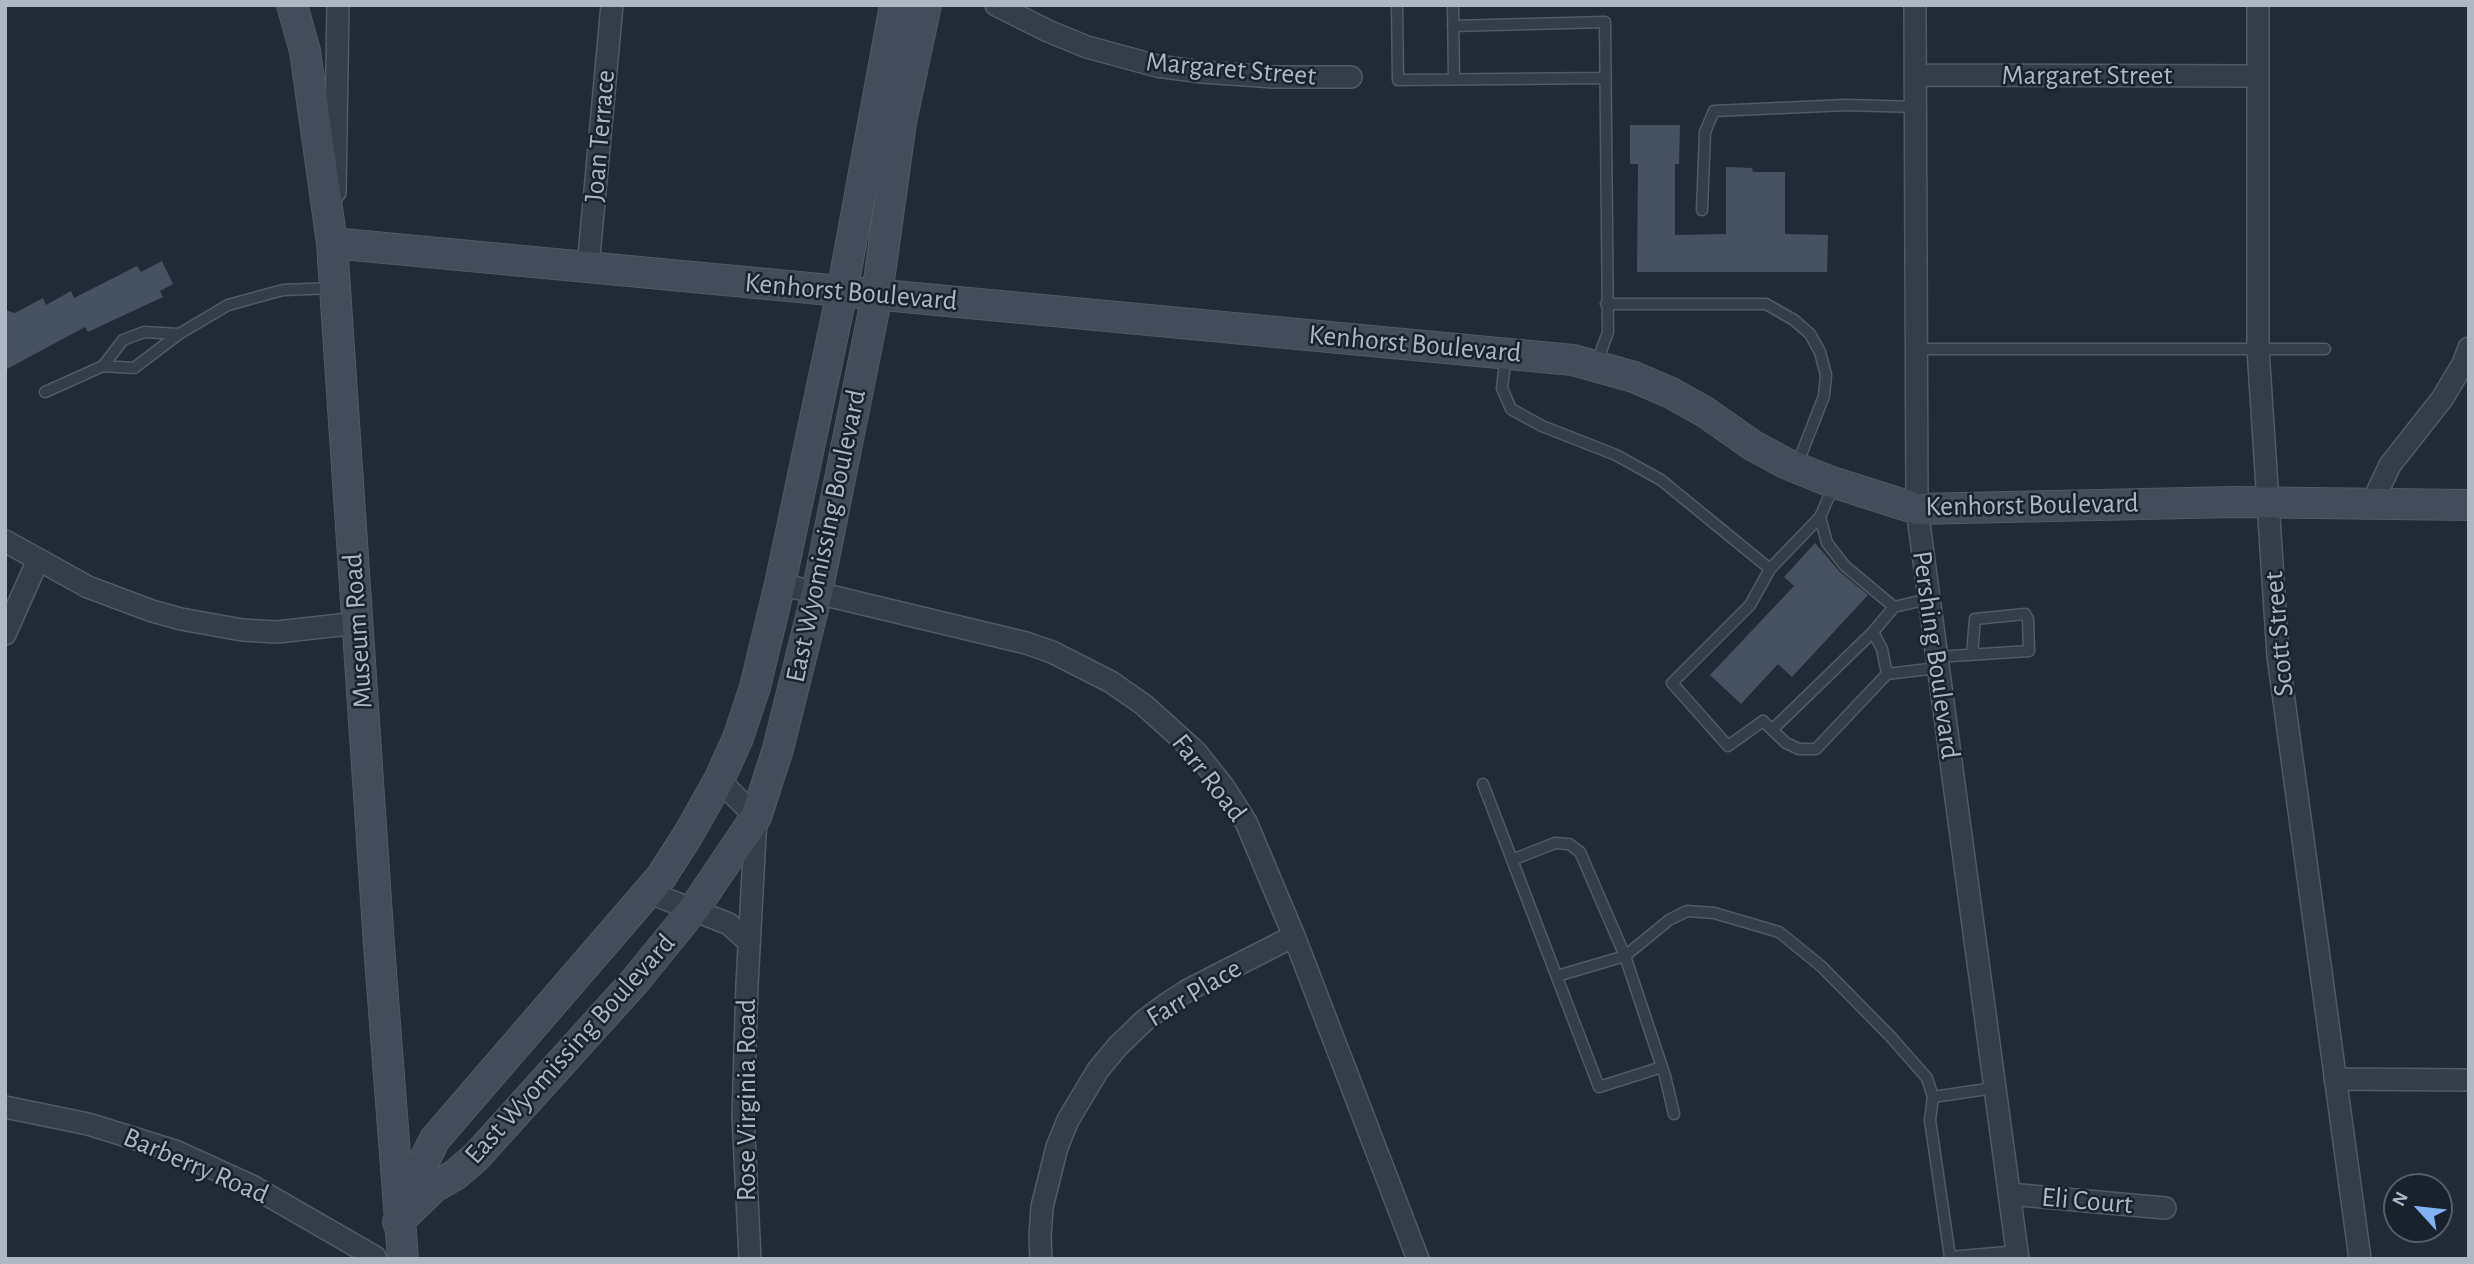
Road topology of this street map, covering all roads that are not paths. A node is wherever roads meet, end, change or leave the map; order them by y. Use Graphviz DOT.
graph roads {
  1 [pos="292,5"];
  2 [pos="338,5"];
  3 [pos="612,5"];
  4 [pos="895,5"];
  5 [pos="926,5"];
  6 [pos="996,5"];
  7 [pos="1397,5"];
  8 [pos="1453,5"];
  9 [pos="1915,5"];
  10 [pos="2258,5"];
  11 [pos="1453,26"];
  12 [pos="1916,75"];
  13 [pos="2258,76"];
  14 [pos="1351,77"];
  15 [pos="1454,79"];
  16 [pos="1605,79"];
  17 [pos="1916,107"];
  18 [pos="1702,209"];
  19 [pos="332,243"];
  20 [pos="587,267"];
  21 [pos="335,288"];
  22 [pos="842,292"];
  23 [pos="877,295"];
  24 [pos="1606,304"];
  25 [pos="179,334"];
  26 [pos="2469,348"];
  27 [pos="1917,349"];
  28 [pos="2258,349"];
  29 [pos="2325,349"];
  30 [pos="1507,353"];
  31 [pos="1596,365"];
  32 [pos="103,366"];
  33 [pos="45,391"];
  34 [pos="1796,468"];
  35 [pos="1835,483"];
  36 [pos="2268,503"];
  37 [pos="2371,505"];
  38 [pos="2469,505"];
  39 [pos="1917,509"];
  40 [pos="1820,517"];
  41 [pos="5,541"];
  42 [pos="38,560"];
  43 [pos="1770,569"];
  44 [pos="780,583"];
  45 [pos="817,593"];
  46 [pos="1928,599"];
  47 [pos="1894,607"];
  48 [pos="358,623"];
  49 [pos="1872,632"];
  50 [pos="5,634"];
  51 [pos="1972,654"];
  52 [pos="1936,662"];
  53 [pos="1886,674"];
  54 [pos="1773,729"];
  55 [pos="719,780"];
  56 [pos="1483,784"];
  57 [pos="756,817"];
  58 [pos="1512,860"];
  59 [pos="648,892"];
  60 [pos="692,911"];
  61 [pos="1294,936"];
  62 [pos="749,942"];
  63 [pos="1625,956"];
  64 [pos="1557,976"];
  65 [pos="1662,1068"];
  66 [pos="2335,1079"];
  67 [pos="2469,1080"];
  68 [pos="1994,1088"];
  69 [pos="1933,1097"];
  70 [pos="5,1107"];
  71 [pos="1674,1114"];
  72 [pos="2009,1194"];
  73 [pos="2165,1208"];
  74 [pos="398,1222"];
  75 [pos="2017,1255"];
  76 [pos="384,1258"];
  77 [pos="750,1259"];
  78 [pos="1041,1259"];
  79 [pos="1418,1259"];
  80 [pos="2360,1259"];
  1 -- 19 [label="street, Museum Road"];
  2 -- 19 [label="street"];
  3 -- 20 [label="street, Joan Terrace"];
  4 -- 22 [label="street, East Wyomissing Boulevard"];
  5 -- 23 [label="street, East Wyomissing Boulevard"];
  6 -- 14 [label="street, Margaret Street"];
  7 -- 15 [label="lane"];
  8 -- 11 [label="lane"];
  9 -- 12 [label="street, Pershing Boulevard"];
  10 -- 13 [label="street, Scott Street"];
  11 -- 15 [label="lane"];
  11 -- 16 [label="lane"];
  12 -- 13 [label="street, Margaret Street"];
  12 -- 17 [label="street, Pershing Boulevard"];
  13 -- 28 [label="street, Scott Street"];
  15 -- 16 [label="lane"];
  16 -- 24 [label="lane"];
  17 -- 18 [label="lane"];
  17 -- 27 [label="street, Pershing Boulevard"];
  19 -- 20 [label="street, Kenhorst Boulevard"];
  19 -- 21 [label="street, Museum Road"];
  20 -- 22 [label="street, Kenhorst Boulevard"];
  21 -- 25 [label="lane"];
  21 -- 48 [label="street, Museum Road"];
  22 -- 23 [label="street, Kenhorst Boulevard"];
  22 -- 44 [label="street, East Wyomissing Boulevard"];
  23 -- 30 [label="street, Kenhorst Boulevard"];
  23 -- 45 [label="street, East Wyomissing Boulevard"];
  24 -- 31 [label="lane"];
  24 -- 34 [label="lane"];
  25 -- 32 [label="lane"];
  25 -- 32 [label="lane"];
  26 -- 37 [label="street"];
  27 -- 28 [label="lane"];
  27 -- 39 [label="street, Pershing Boulevard"];
  28 -- 29 [label="lane"];
  28 -- 36 [label="street, Scott Street"];
  30 -- 31 [label="street, Kenhorst Boulevard"];
  30 -- 43 [label="lane"];
  31 -- 34 [label="street, Kenhorst Boulevard"];
  32 -- 33 [label="lane"];
  34 -- 35 [label="street, Kenhorst Boulevard"];
  35 -- 39 [label="street, Kenhorst Boulevard"];
  35 -- 40 [label="lane"];
  36 -- 37 [label="street, Kenhorst Boulevard"];
  36 -- 39 [label="street, Kenhorst Boulevard"];
  36 -- 66 [label="street, Scott Street"];
  37 -- 38 [label="street, Kenhorst Boulevard"];
  39 -- 46 [label="street, Pershing Boulevard"];
  40 -- 43 [label="lane"];
  40 -- 47 [label="lane"];
  41 -- 42 [label="street"];
  42 -- 48 [label="street"];
  42 -- 50 [label="street"];
  43 -- 54 [label="lane"];
  44 -- 45 [label="street, Farr Road"];
  44 -- 55 [label="street, East Wyomissing Boulevard"];
  45 -- 57 [label="street, East Wyomissing Boulevard"];
  45 -- 61 [label="street, Farr Road"];
  46 -- 47 [label="lane"];
  46 -- 52 [label="street, Pershing Boulevard"];
  47 -- 49 [label="lane"];
  48 -- 74 [label="street, Museum Road"];
  49 -- 53 [label="lane"];
  49 -- 54 [label="lane"];
  51 -- 51 [label="lane"];
  51 -- 52 [label="lane"];
  52 -- 53 [label="lane"];
  52 -- 68 [label="street, Pershing Boulevard"];
  53 -- 54 [label="lane"];
  55 -- 57 [label="street"];
  55 -- 59 [label="street, East Wyomissing Boulevard"];
  56 -- 58 [label="lane"];
  57 -- 60 [label="street, East Wyomissing Boulevard"];
  57 -- 62 [label="street, Rose Virginia Road"];
  58 -- 63 [label="lane"];
  58 -- 64 [label="lane"];
  59 -- 60 [label="street"];
  59 -- 74 [label="street, East Wyomissing Boulevard"];
  60 -- 62 [label="street"];
  60 -- 74 [label="street, East Wyomissing Boulevard"];
  61 -- 78 [label="street, Farr Place"];
  61 -- 79 [label="street, Farr Road"];
  62 -- 77 [label="street, Rose Virginia Road"];
  63 -- 64 [label="lane"];
  63 -- 65 [label="lane"];
  63 -- 69 [label="lane"];
  64 -- 65 [label="lane"];
  65 -- 71 [label="lane"];
  66 -- 67 [label="street"];
  66 -- 80 [label="street, Scott Street"];
  68 -- 69 [label="lane"];
  68 -- 72 [label="street, Pershing Boulevard"];
  69 -- 75 [label="lane"];
  70 -- 76 [label="street, Barberry Road"];
  72 -- 73 [label="street, Eli Court"];
  72 -- 75 [label="street, Pershing Boulevard"];
  74 -- 76 [label="street, Museum Road"];
}
